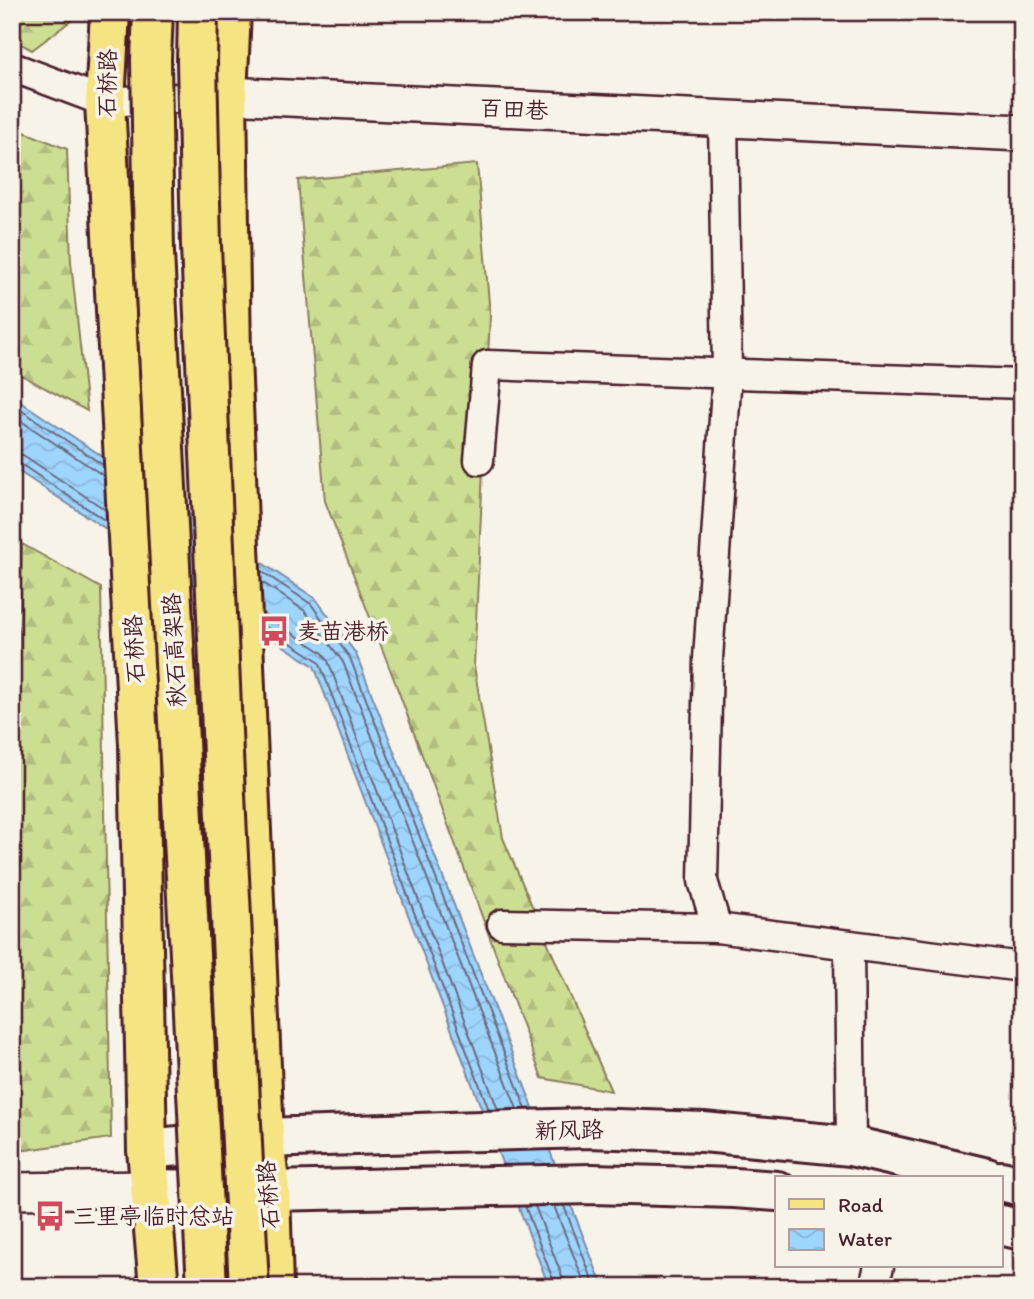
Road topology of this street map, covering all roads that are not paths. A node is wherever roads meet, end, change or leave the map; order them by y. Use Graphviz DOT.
graph roads {
  1 [pos="110,12"];
  2 [pos="153,12"];
  3 [pos="198,12"];
  4 [pos="231,12"];
  5 [pos="12,66"];
  6 [pos="227,95"];
  7 [pos="105,102"];
  8 [pos="723,119"];
  9 [pos="1022,134"];
  10 [pos="727,373"];
  11 [pos="1022,384"];
  12 [pos="479,460"];
  13 [pos="502,924"];
  14 [pos="717,928"];
  15 [pos="849,945"];
  16 [pos="1022,967"];
  17 [pos="277,1138"];
  18 [pos="851,1146"];
  19 [pos="147,1149"];
  20 [pos="978,1176"];
  21 [pos="1002,1181"];
  22 [pos="1022,1186"];
  23 [pos="150,1189"];
  24 [pos="12,1191"];
  25 [pos="283,1191"];
  26 [pos="775,1191"];
  27 [pos="1002,1225"];
  28 [pos="1022,1230"];
  29 [pos="879,1268"];
  30 [pos="159,1287"];
  31 [pos="207,1287"];
  32 [pos="249,1287"];
  33 [pos="273,1287"];
  34 [pos="299,1287"];
  35 [pos="874,1287"];
  1 -- 7 [label="main road, 石桥路"];
  2 -- 31 [label="main road, 秋石高架路, bridge"];
  3 -- 32 [label="main road, 秋石高架路, bridge"];
  4 -- 6 [label="main road"];
  5 -- 7 [label="street, 百田巷"];
  6 -- 7 [label="street, 百田巷"];
  6 -- 8 [label="street, 百田巷"];
  6 -- 17 [label="main road, 石桥路"];
  7 -- 19 [label="main road, 石桥路"];
  8 -- 9 [label="street, 百田巷"];
  8 -- 10 [label="street"];
  10 -- 11 [label="street"];
  10 -- 12 [label="street"];
  10 -- 14 [label="street"];
  13 -- 14 [label="street"];
  14 -- 15 [label="street"];
  15 -- 16 [label="street"];
  15 -- 18 [label="street"];
  17 -- 18 [label="main road, 新风路"];
  17 -- 19 [label="main road, 新风路"];
  17 -- 25 [label="main road, 石桥路"];
  18 -- 20 [label="main road, 新风路"];
  19 -- 23 [label="main road, 石桥路"];
  21 -- 22 [label="main road"];
  23 -- 24 [label="street"];
  23 -- 25 [label="main road"];
  23 -- 30 [label="main road, 石桥路"];
  25 -- 26 [label="main road"];
  25 -- 33 [label="main road, 石桥路"];
  25 -- 34 [label="main road"];
  27 -- 28 [label="main road"];
  29 -- 35 [label="street"];
}
